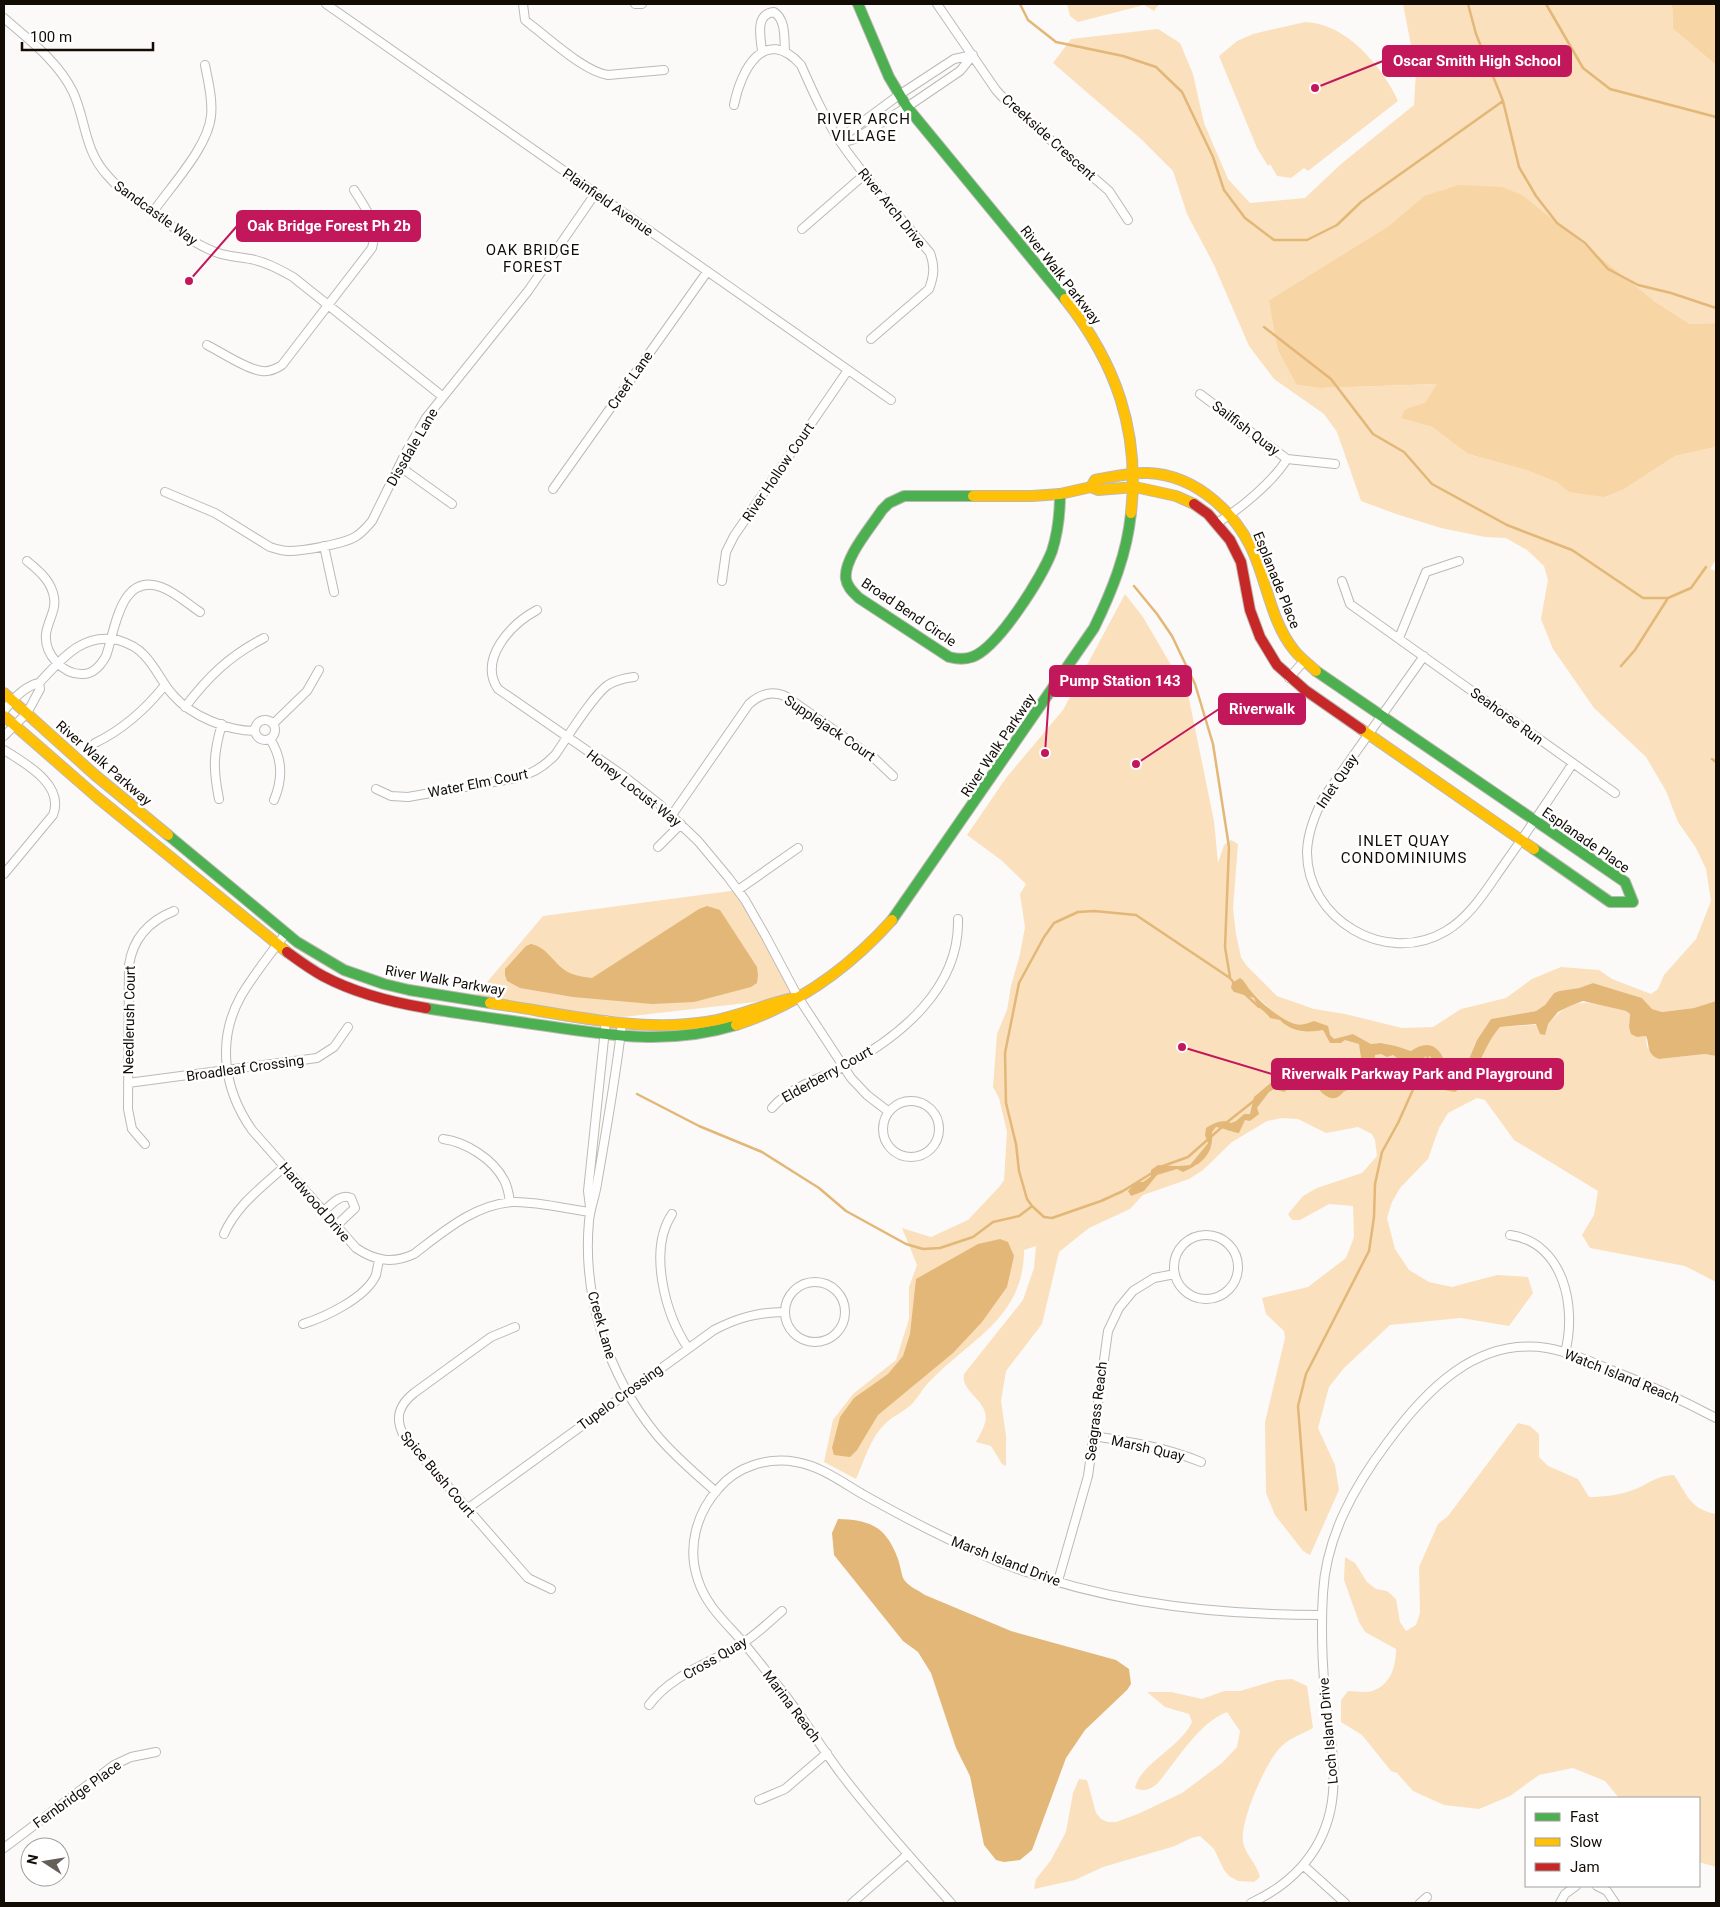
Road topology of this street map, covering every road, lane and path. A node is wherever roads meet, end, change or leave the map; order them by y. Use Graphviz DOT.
graph roads {
  1 [pos="326,4"];
  2 [pos="523,4"];
  3 [pos="635,4"];
  4 [pos="642,4"];
  5 [pos="858,4"];
  6 [pos="937,4"];
  7 [pos="4,18"];
  8 [pos="785,51"];
  9 [pos="762,52"];
  10 [pos="973,55"];
  11 [pos="205,65"];
  12 [pos="664,70"];
  13 [pos="899,95"];
  14 [pos="734,105"];
  15 [pos="907,107"];
  16 [pos="841,143"];
  17 [pos="864,175"];
  18 [pos="354,190"];
  19 [pos="596,194"];
  20 [pos="153,212"];
  21 [pos="1128,220"];
  22 [pos="802,229"];
  23 [pos="707,272"];
  24 [pos="328,304"];
  25 [pos="871,339"];
  26 [pos="207,345"];
  27 [pos="848,370"];
  28 [pos="1200,394"];
  29 [pos="442,396"];
  30 [pos="891,400"];
  31 [pos="1287,459"];
  32 [pos="1335,464"];
  33 [pos="398,466"];
  34 [pos="1134,474"];
  35 [pos="1091,487"];
  36 [pos="1135,487"];
  37 [pos="553,489"];
  38 [pos="165,492"];
  39 [pos="1060,494"];
  40 [pos="452,504"];
  41 [pos="1230,515"];
  42 [pos="1217,523"];
  43 [pos="324,546"];
  44 [pos="27,561"];
  45 [pos="1459,561"];
  46 [pos="722,581"];
  47 [pos="1342,581"];
  48 [pos="334,592"];
  49 [pos="537,610"];
  50 [pos="200,612"];
  51 [pos="264,638"];
  52 [pos="1399,638"];
  53 [pos="111,639"];
  54 [pos="1424,656"];
  55 [pos="1304,661"];
  56 [pos="57,663"];
  57 [pos="319,670"];
  58 [pos="634,677"];
  59 [pos="1290,678"];
  60 [pos="39,683"];
  61 [pos="165,685"];
  62 [pos="4,693"];
  63 [pos="12,700"];
  64 [pos="185,707"];
  65 [pos="4,711"];
  66 [pos="27,713"];
  67 [pos="4,716"];
  68 [pos="1382,716"];
  69 [pos="222,724"];
  70 [pos="273,724"];
  71 [pos="15,726"];
  72 [pos="255,731"];
  73 [pos="1369,734"];
  74 [pos="4,736"];
  75 [pos="568,738"];
  76 [pos="270,739"];
  77 [pos="95,744"];
  78 [pos="4,750"];
  79 [pos="1573,763"];
  80 [pos="893,776"];
  81 [pos="376,789"];
  82 [pos="1615,793"];
  83 [pos="219,799"];
  84 [pos="274,800"];
  85 [pos="672,815"];
  86 [pos="1534,820"];
  87 [pos="681,824"];
  88 [pos="1522,839"];
  89 [pos="658,848"];
  90 [pos="798,848"];
  91 [pos="4,874"];
  92 [pos="738,890"];
  93 [pos="174,911"];
  94 [pos="958,920"];
  95 [pos="286,933"];
  96 [pos="277,946"];
  97 [pos="798,998"];
  98 [pos="606,1020"];
  99 [pos="622,1023"];
  100 [pos="348,1026"];
  101 [pos="605,1034"];
  102 [pos="621,1036"];
  103 [pos="844,1067"];
  104 [pos="227,1070"];
  105 [pos="128,1083"];
  106 [pos="772,1108"];
  107 [pos="889,1112"];
  108 [pos="443,1139"];
  109 [pos="144,1144"];
  110 [pos="284,1167"];
  111 [pos="510,1202"];
  112 [pos="323,1212"];
  113 [pos="590,1212"];
  114 [pos="672,1214"];
  115 [pos="336,1226"];
  116 [pos="224,1234"];
  117 [pos="1510,1235"];
  118 [pos="379,1260"];
  119 [pos="1175,1274"];
  120 [pos="785,1312"];
  121 [pos="303,1324"];
  122 [pos="515,1327"];
  123 [pos="688,1348"];
  124 [pos="1565,1353"];
  125 [pos="628,1392"];
  126 [pos="1716,1418"];
  127 [pos="1094,1436"];
  128 [pos="1201,1462"];
  129 [pos="716,1492"];
  130 [pos="467,1509"];
  131 [pos="1058,1581"];
  132 [pos="551,1589"];
  133 [pos="782,1611"];
  134 [pos="1322,1615"];
  135 [pos="743,1643"];
  136 [pos="650,1705"];
  137 [pos="156,1752"];
  138 [pos="827,1753"];
  139 [pos="759,1800"];
  140 [pos="4,1848"];
  141 [pos="908,1854"];
  142 [pos="1302,1865"];
  143 [pos="1575,1887"];
  144 [pos="1599,1887"];
  145 [pos="1427,1897"];
  146 [pos="852,1903"];
  147 [pos="951,1903"];
  148 [pos="1251,1903"];
  149 [pos="1345,1903"];
  150 [pos="1420,1903"];
  151 [pos="1560,1903"];
  152 [pos="1615,1903"];
  1 -- 19 [label="street, Plainfield Avenue"];
  2 -- 12 [label="street"];
  3 -- 4 [label="street"];
  5 -- 13 [label="street, River Walk Parkway"];
  6 -- 10 [label="street, Creekside Crescent"];
  7 -- 20 [label="street, Sandcastle Way"];
  8 -- 9 [label="street"];
  8 -- 9 [label="street"];
  8 -- 16 [label="street, River Arch Drive"];
  9 -- 14 [label="street"];
  10 -- 13 [label="street"];
  10 -- 15 [label="street"];
  10 -- 21 [label="street, Creekside Crescent"];
  11 -- 20 [label="street"];
  13 -- 15 [label="street, River Walk Parkway"];
  13 -- 16 [label="street"];
  15 -- 16 [label="street"];
  15 -- 34 [label="street, River Walk Parkway"];
  16 -- 17 [label="street, River Arch Drive"];
  17 -- 22 [label="street"];
  17 -- 25 [label="street, River Arch Drive"];
  18 -- 24 [label="street"];
  19 -- 23 [label="street, Plainfield Avenue"];
  19 -- 29 [label="street, Dissdale Lane"];
  20 -- 24 [label="street, Sandcastle Way"];
  23 -- 27 [label="street, Plainfield Avenue"];
  23 -- 37 [label="street, Creef Lane"];
  24 -- 26 [label="street"];
  24 -- 29 [label="street, Sandcastle Way"];
  27 -- 30 [label="street, Plainfield Avenue"];
  27 -- 46 [label="street, River Hollow Court"];
  28 -- 31 [label="street, Sailfish Quay"];
  29 -- 33 [label="street, Dissdale Lane"];
  31 -- 32 [label="street"];
  31 -- 41 [label="street, Sailfish Quay"];
  33 -- 40 [label="street"];
  33 -- 43 [label="street, Dissdale Lane"];
  34 -- 35 [label="street, Broad Bend Circle"];
  34 -- 36 [label="street, River Walk Parkway"];
  34 -- 41 [label="street, Esplanade Place"];
  35 -- 36 [label="street, Broad Bend Circle"];
  35 -- 39 [label="street, Broad Bend Circle"];
  36 -- 42 [label="street, Esplanade Place"];
  36 -- 97 [label="street, River Walk Parkway"];
  38 -- 43 [label="street, Dissdale Lane"];
  39 -- 39 [label="street, Broad Bend Circle"];
  41 -- 42 [label="street, Sailfish Quay"];
  41 -- 55 [label="street, Esplanade Place"];
  42 -- 59 [label="street, Esplanade Place"];
  43 -- 48 [label="street"];
  44 -- 56 [label="street"];
  45 -- 52 [label="street"];
  47 -- 52 [label="street, Seahorse Run"];
  49 -- 75 [label="street, Honey Locust Way"];
  50 -- 53 [label="street"];
  51 -- 64 [label="street"];
  52 -- 54 [label="street, Seahorse Run"];
  53 -- 56 [label="street"];
  53 -- 56 [label="street"];
  53 -- 61 [label="street"];
  54 -- 68 [label="street, Inlet Quay"];
  54 -- 79 [label="street, Seahorse Run"];
  55 -- 59 [label="street"];
  55 -- 68 [label="street, Esplanade Place"];
  56 -- 60 [label="street"];
  57 -- 70 [label="street"];
  58 -- 75 [label="street, Water Elm Court"];
  59 -- 73 [label="street, Esplanade Place"];
  60 -- 63 [label="street"];
  60 -- 66 [label="street"];
  61 -- 64 [label="street"];
  61 -- 77 [label="street"];
  62 -- 63 [label="street, River Walk Parkway"];
  63 -- 65 [label="street"];
  63 -- 66 [label="street, River Walk Parkway"];
  64 -- 69 [label="street"];
  66 -- 71 [label="street"];
  66 -- 95 [label="street, River Walk Parkway"];
  67 -- 71 [label="street, River Walk Parkway"];
  68 -- 73 [label="street, Inlet Quay"];
  68 -- 86 [label="street, Esplanade Place"];
  69 -- 72 [label="street"];
  69 -- 83 [label="street"];
  70 -- 72 [label="street"];
  70 -- 76 [label="street"];
  71 -- 74 [label="street"];
  71 -- 96 [label="street, River Walk Parkway"];
  72 -- 76 [label="street"];
  73 -- 88 [label="street, Esplanade Place"];
  73 -- 88 [label="street, Inlet Quay"];
  75 -- 81 [label="street, Water Elm Court"];
  75 -- 85 [label="street, Honey Locust Way"];
  76 -- 84 [label="street"];
  78 -- 91 [label="street"];
  79 -- 82 [label="street, Seahorse Run"];
  79 -- 86 [label="street, Inlet Quay"];
  80 -- 85 [label="street, Supplejack Court"];
  85 -- 87 [label="street, Honey Locust Way"];
  86 -- 88 [label="street, Inlet Quay"];
  86 -- 88 [label="street, Esplanade Place"];
  87 -- 89 [label="street"];
  87 -- 92 [label="street, Honey Locust Way"];
  90 -- 92 [label="street"];
  92 -- 97 [label="street, Honey Locust Way"];
  93 -- 105 [label="street, Needlerush Court"];
  94 -- 103 [label="street, Elderberry Court"];
  95 -- 96 [label="street, Hardwood Drive"];
  95 -- 98 [label="street, River Walk Parkway"];
  96 -- 101 [label="street, River Walk Parkway"];
  96 -- 104 [label="street, Hardwood Drive"];
  97 -- 99 [label="street, River Walk Parkway"];
  97 -- 102 [label="street, River Walk Parkway"];
  97 -- 103 [label="street, Honey Locust Way"];
  98 -- 99 [label="street, River Walk Parkway"];
  98 -- 101 [label="street, Creek Lane"];
  99 -- 102 [label="street, Creek Lane"];
  100 -- 104 [label="street, Broadleaf Crossing"];
  101 -- 102 [label="street, River Walk Parkway"];
  101 -- 113 [label="street, Creek Lane"];
  102 -- 113 [label="street, Creek Lane"];
  103 -- 106 [label="street, Elderberry Court"];
  103 -- 107 [label="street, Honey Locust Way"];
  104 -- 105 [label="street, Broadleaf Crossing"];
  104 -- 110 [label="street, Hardwood Drive"];
  105 -- 109 [label="street, Needlerush Court"];
  107 -- 107 [label="street"];
  108 -- 111 [label="street"];
  110 -- 112 [label="street, Hardwood Drive"];
  110 -- 116 [label="street"];
  111 -- 113 [label="street"];
  111 -- 118 [label="street"];
  112 -- 115 [label="street, Hardwood Drive"];
  112 -- 115 [label="street"];
  113 -- 125 [label="street, Creek Lane"];
  114 -- 123 [label="street"];
  115 -- 118 [label="street, Hardwood Drive"];
  117 -- 124 [label="street"];
  118 -- 121 [label="street"];
  119 -- 119 [label="street"];
  119 -- 127 [label="street, Seagrass Reach"];
  120 -- 120 [label="street"];
  120 -- 123 [label="street, Tupelo Crossing"];
  122 -- 130 [label="street, Spice Bush Court"];
  123 -- 125 [label="street, Tupelo Crossing"];
  124 -- 126 [label="street, Watch Island Reach"];
  124 -- 134 [label="street, Watch Island Reach"];
  125 -- 129 [label="street, Creek Lane"];
  125 -- 130 [label="street, Tupelo Crossing"];
  127 -- 128 [label="street, Marsh Quay"];
  127 -- 131 [label="street, Seagrass Reach"];
  129 -- 131 [label="street, Marsh Island Drive"];
  129 -- 135 [label="street, Marina Reach"];
  130 -- 132 [label="street, Spice Bush Court"];
  131 -- 134 [label="street, Marsh Island Drive"];
  133 -- 135 [label="street, Cross Quay"];
  134 -- 142 [label="street, Loch Island Drive"];
  135 -- 136 [label="street, Cross Quay"];
  135 -- 138 [label="street, Marina Reach"];
  137 -- 140 [label="street, Fernbridge Place"];
  138 -- 139 [label="street"];
  138 -- 141 [label="street, Marina Reach"];
  141 -- 146 [label="street"];
  141 -- 147 [label="street, Marina Reach"];
  142 -- 148 [label="street, Loch Island Drive"];
  142 -- 149 [label="street"];
  143 -- 151 [label="street"];
  144 -- 152 [label="street"];
  145 -- 150 [label="street"];
}
